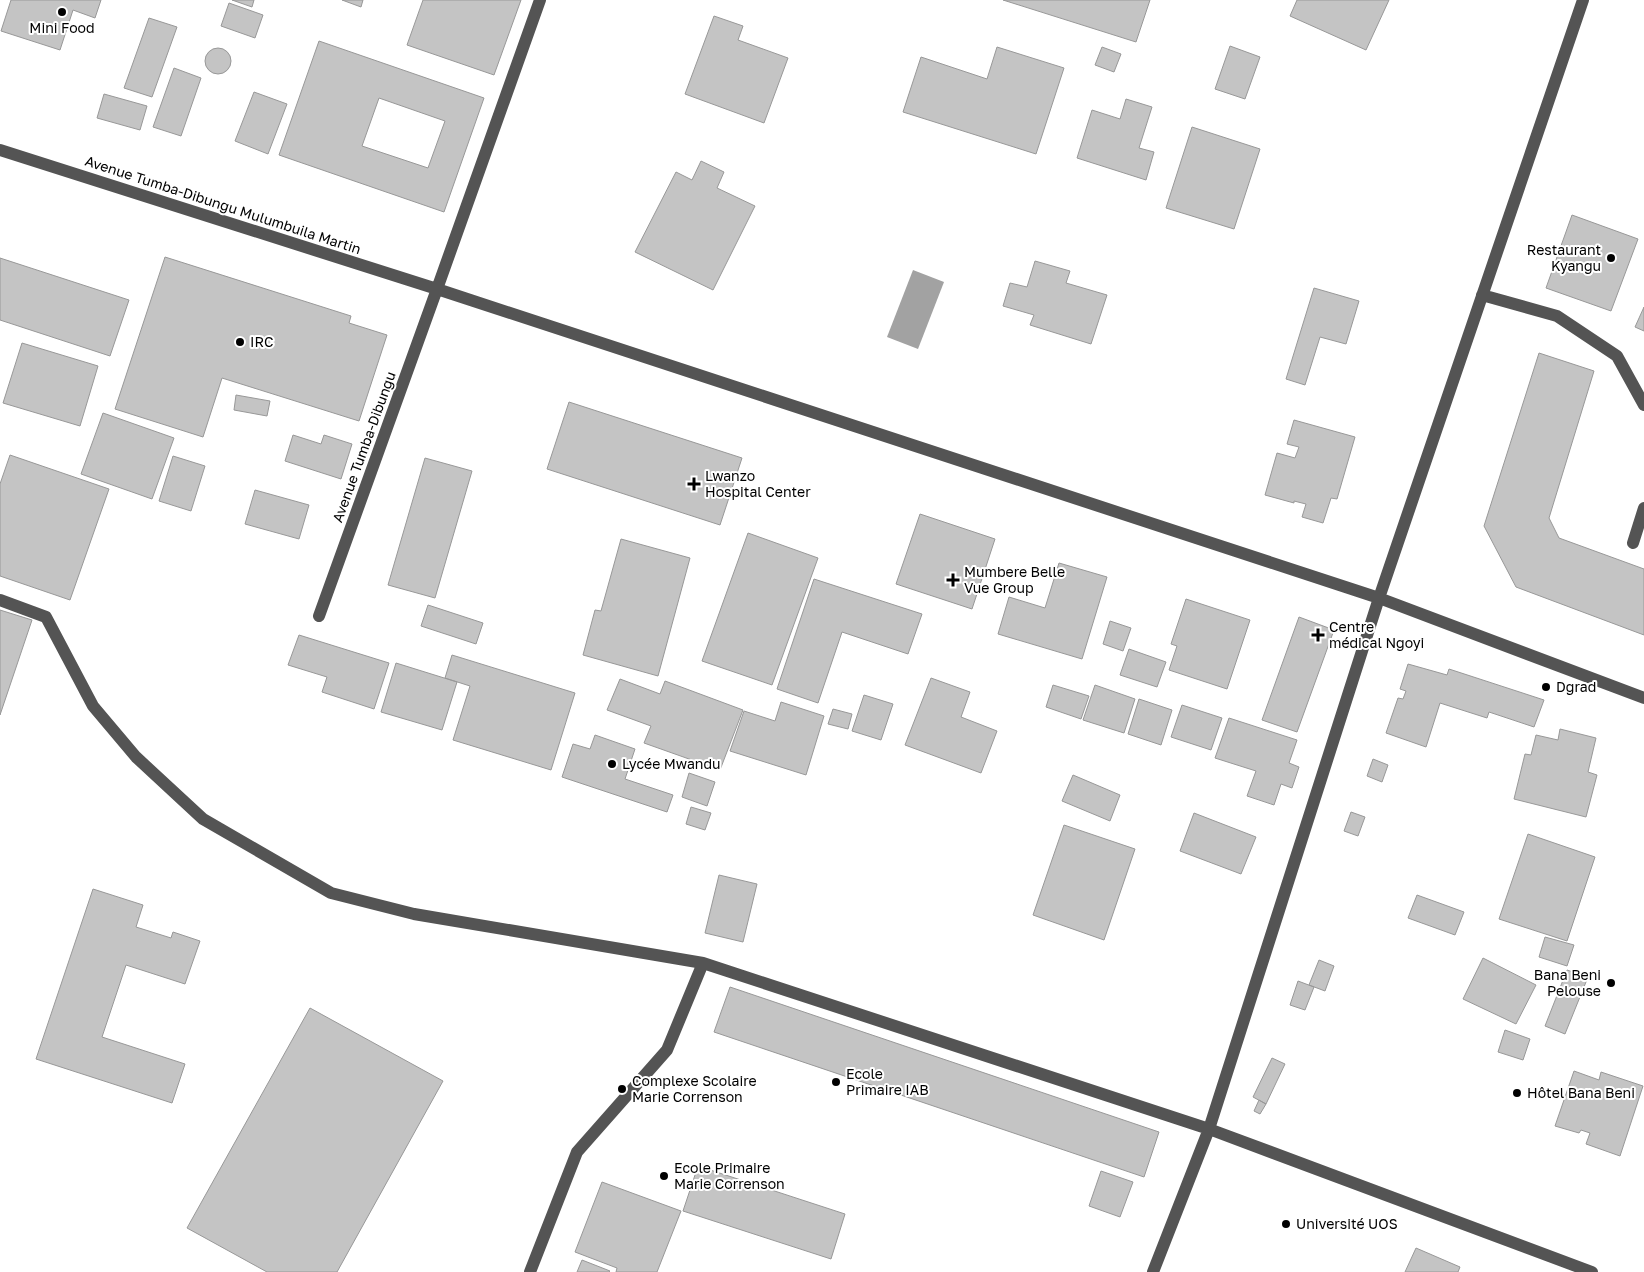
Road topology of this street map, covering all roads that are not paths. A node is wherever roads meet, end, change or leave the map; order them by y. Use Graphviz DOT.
graph roads {
  1 [pos="540,0"];
  2 [pos="1583,0"];
  3 [pos="0,150"];
  4 [pos="437,289"];
  5 [pos="1482,295"];
  6 [pos="1644,406"];
  7 [pos="1644,508"];
  8 [pos="1634,543"];
  9 [pos="1379,598"];
  10 [pos="0,600"];
  11 [pos="319,616"];
  12 [pos="1644,698"];
  13 [pos="703,963"];
  14 [pos="1209,1129"];
  15 [pos="530,1272"];
  16 [pos="1153,1272"];
  17 [pos="1592,1272"];
  1 -- 4 [label="street, Avenue Tumba-Dibungu"];
  2 -- 5 [label="street"];
  3 -- 4 [label="street, Avenue Tumba-Dibungu Mulumbuila Martin"];
  4 -- 9 [label="street, Avenue Tumba-Dibungu Mulumbuila Martin"];
  4 -- 11 [label="street, Avenue Tumba-Dibungu"];
  5 -- 6 [label="street"];
  5 -- 9 [label="street"];
  7 -- 8 [label="street"];
  9 -- 12 [label="street, Avenue Tumba-Dibungu Mulumbuila Martin"];
  9 -- 14 [label="street"];
  10 -- 13 [label="street"];
  13 -- 14 [label="street"];
  13 -- 15 [label="street"];
  14 -- 16 [label="street"];
  14 -- 17 [label="street"];
}
